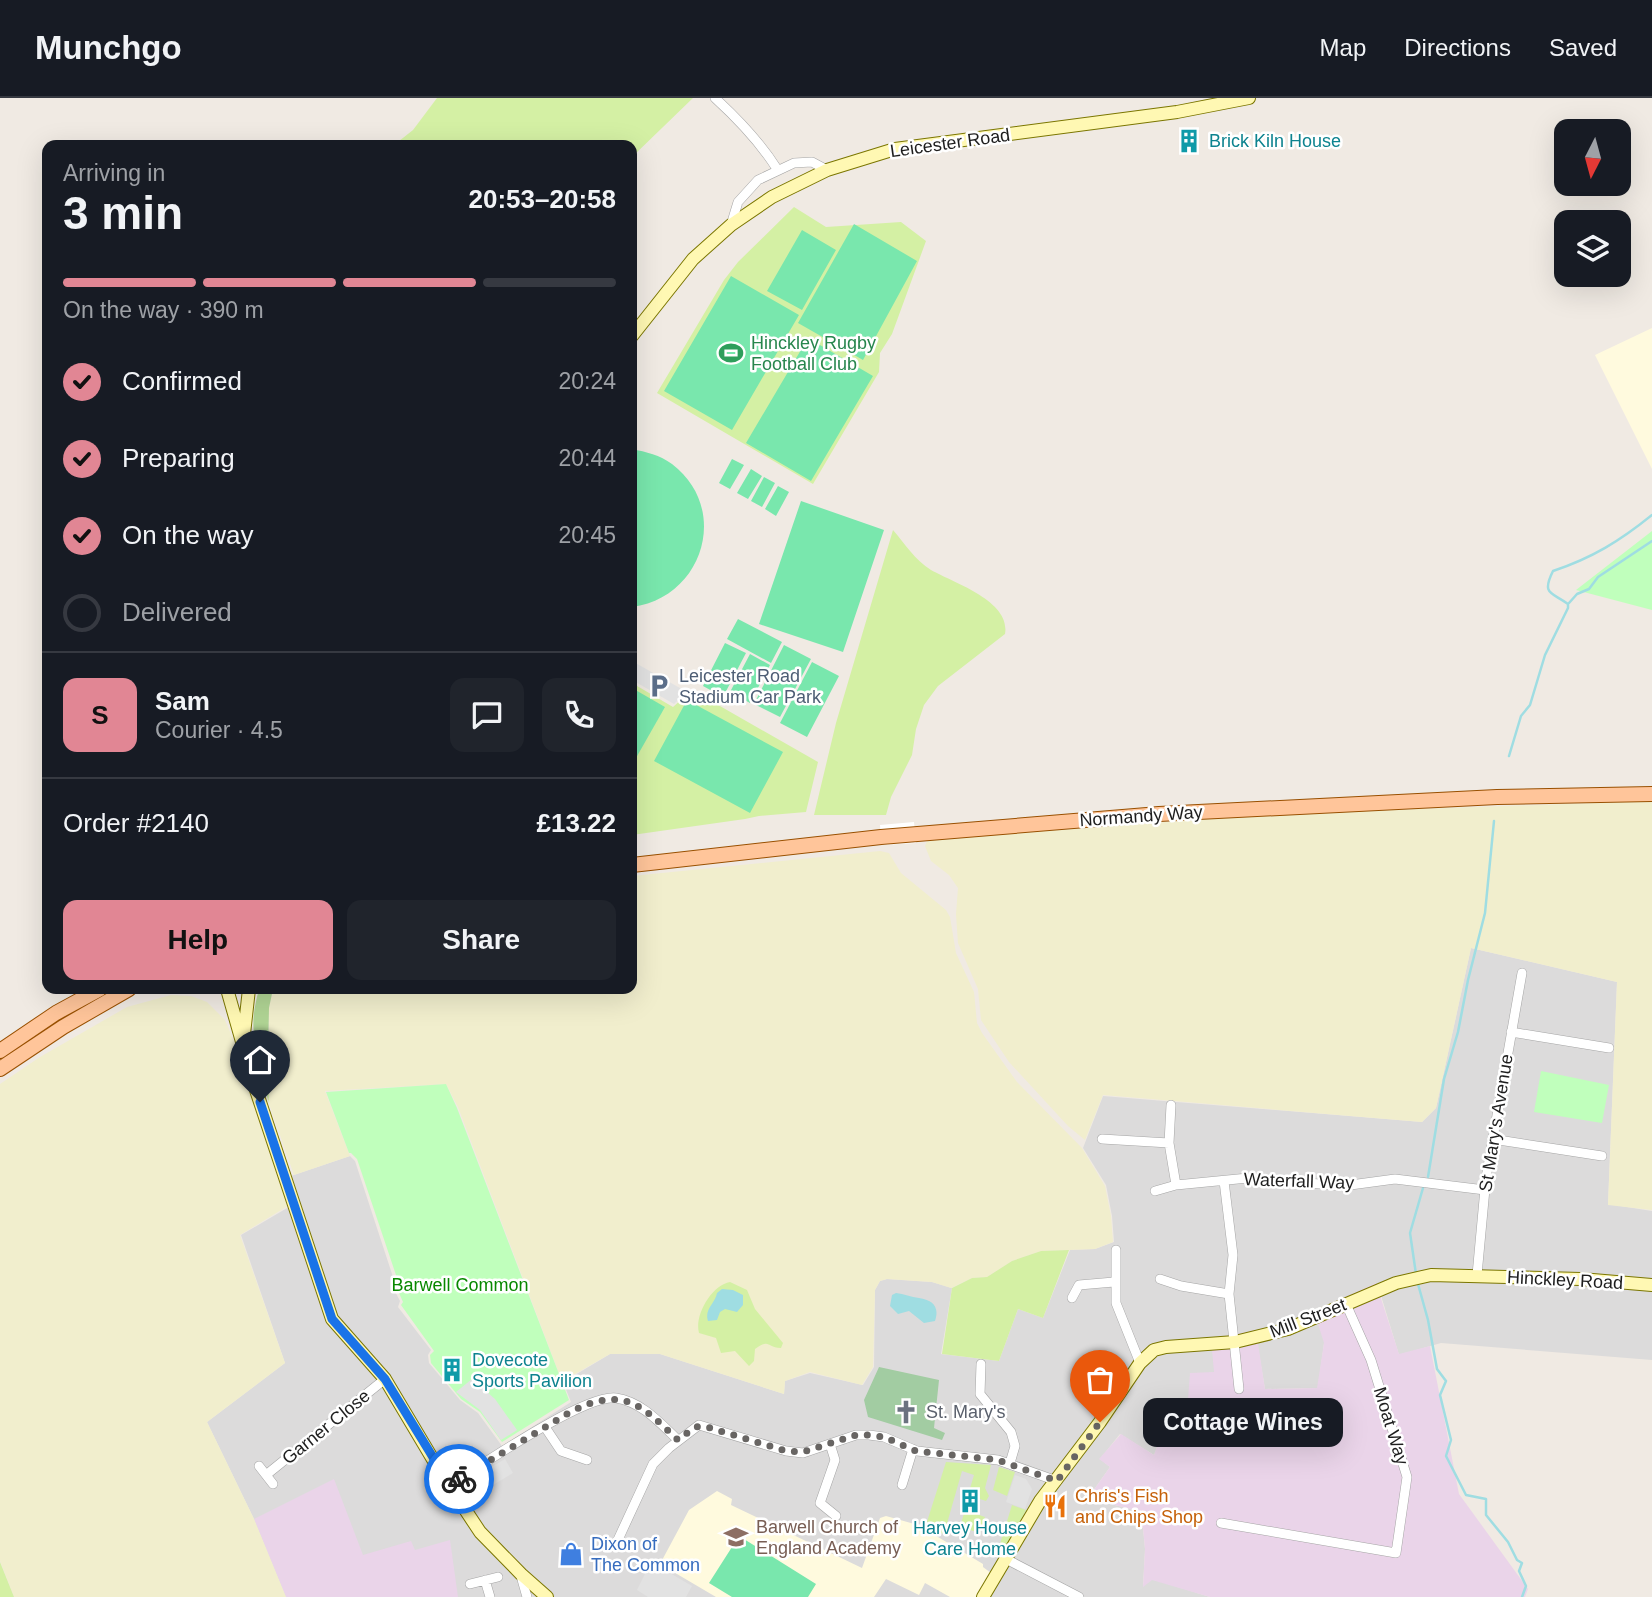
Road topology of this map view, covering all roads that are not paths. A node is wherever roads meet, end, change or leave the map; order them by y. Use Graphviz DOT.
graph roads {
  1 [pos="715,98"];
  2 [pos="1249,98"];
  3 [pos="777,169"];
  4 [pos="827,170"];
  5 [pos="731,225"];
  6 [pos="637,330"];
  7 [pos="1652,794"];
  8 [pos="637,864"];
  9 [pos="1522,973"];
  10 [pos="91,994"];
  11 [pos="120,994"];
  12 [pos="228,994"];
  13 [pos="247,994"];
  14 [pos="1511,1032"];
  15 [pos="1609,1048"];
  16 [pos="0,1051"];
  17 [pos="245,1052"];
  18 [pos="0,1069"];
  19 [pos="1171,1105"];
  20 [pos="1102,1139"];
  21 [pos="1492,1139"];
  22 [pos="1168,1143"];
  23 [pos="1602,1156"];
  24 [pos="1224,1181"];
  25 [pos="1176,1185"];
  26 [pos="1485,1190"];
  27 [pos="1155,1191"];
  28 [pos="1116,1250"];
  29 [pos="1477,1275"];
  30 [pos="1160,1279"];
  31 [pos="1114,1282"];
  32 [pos="1652,1285"];
  33 [pos="1229,1294"];
  34 [pos="1072,1298"];
  35 [pos="1346,1304"];
  36 [pos="1235,1342"];
  37 [pos="1140,1363"];
  38 [pos="981,1364"];
  39 [pos="385,1379"];
  40 [pos="1239,1390"];
  41 [pos="545,1427"];
  42 [pos="678,1440"];
  43 [pos="830,1444"];
  44 [pos="913,1449"];
  45 [pos="587,1460"];
  46 [pos="1010,1463"];
  47 [pos="259,1466"];
  48 [pos="266,1475"];
  49 [pos="1057,1481"];
  50 [pos="274,1484"];
  51 [pos="450,1485"];
  52 [pos="902,1485"];
  53 [pos="836,1516"];
  54 [pos="1221,1523"];
  55 [pos="616,1544"];
  56 [pos="1006,1559"];
  57 [pos="521,1574"];
  58 [pos="498,1577"];
  59 [pos="485,1580"];
  60 [pos="470,1584"];
  61 [pos="490,1597"];
  62 [pos="527,1597"];
  63 [pos="547,1597"];
  64 [pos="983,1597"];
  65 [pos="1079,1597"];
  1 -- 3 [label="street"];
  2 -- 4 [label="street, Leicester Road"];
  3 -- 4 [label="street"];
  3 -- 5 [label="street"];
  4 -- 5 [label="street, Leicester Road"];
  5 -- 6 [label="street, Leicester Road"];
  7 -- 8 [label="main road, Normandy Way"];
  9 -- 14 [label="street, St Mary's Avenue"];
  10 -- 16 [label="main road"];
  11 -- 18 [label="main road"];
  12 -- 17 [label="street"];
  13 -- 17 [label="street"];
  14 -- 15 [label="street"];
  14 -- 21 [label="street, St Mary's Avenue"];
  17 -- 39 [label="street"];
  19 -- 22 [label="street"];
  20 -- 22 [label="street"];
  21 -- 23 [label="street"];
  21 -- 26 [label="street, St Mary's Avenue"];
  22 -- 25 [label="street"];
  24 -- 25 [label="street, Waterfall Way"];
  24 -- 26 [label="street, Waterfall Way"];
  24 -- 33 [label="street"];
  25 -- 27 [label="street, Waterfall Way"];
  26 -- 29 [label="street, St Mary's Avenue"];
  28 -- 31 [label="street"];
  29 -- 32 [label="street, Hinckley Road"];
  29 -- 35 [label="street, Mill Street"];
  30 -- 33 [label="street"];
  31 -- 34 [label="street"];
  31 -- 37 [label="street"];
  33 -- 36 [label="street"];
  35 -- 36 [label="street, Mill Street"];
  35 -- 54 [label="street, Moat Way"];
  36 -- 37 [label="street, Mill Street"];
  36 -- 40 [label="street"];
  37 -- 49 [label="street"];
  38 -- 46 [label="street"];
  39 -- 48 [label="street, Garner Close"];
  39 -- 51 [label="street"];
  41 -- 42 [label="street"];
  41 -- 45 [label="street"];
  41 -- 51 [label="street"];
  42 -- 43 [label="street"];
  42 -- 55 [label="street"];
  43 -- 44 [label="street"];
  43 -- 53 [label="street"];
  44 -- 46 [label="street"];
  44 -- 52 [label="street"];
  46 -- 49 [label="street"];
  47 -- 48 [label="street, Garner Close"];
  48 -- 50 [label="street, Garner Close"];
  49 -- 56 [label="street"];
  51 -- 57 [label="street"];
  56 -- 64 [label="street"];
  56 -- 65 [label="street"];
  57 -- 62 [label="street"];
  57 -- 63 [label="street"];
  58 -- 59 [label="street"];
  59 -- 60 [label="street"];
  59 -- 61 [label="street"];
}
